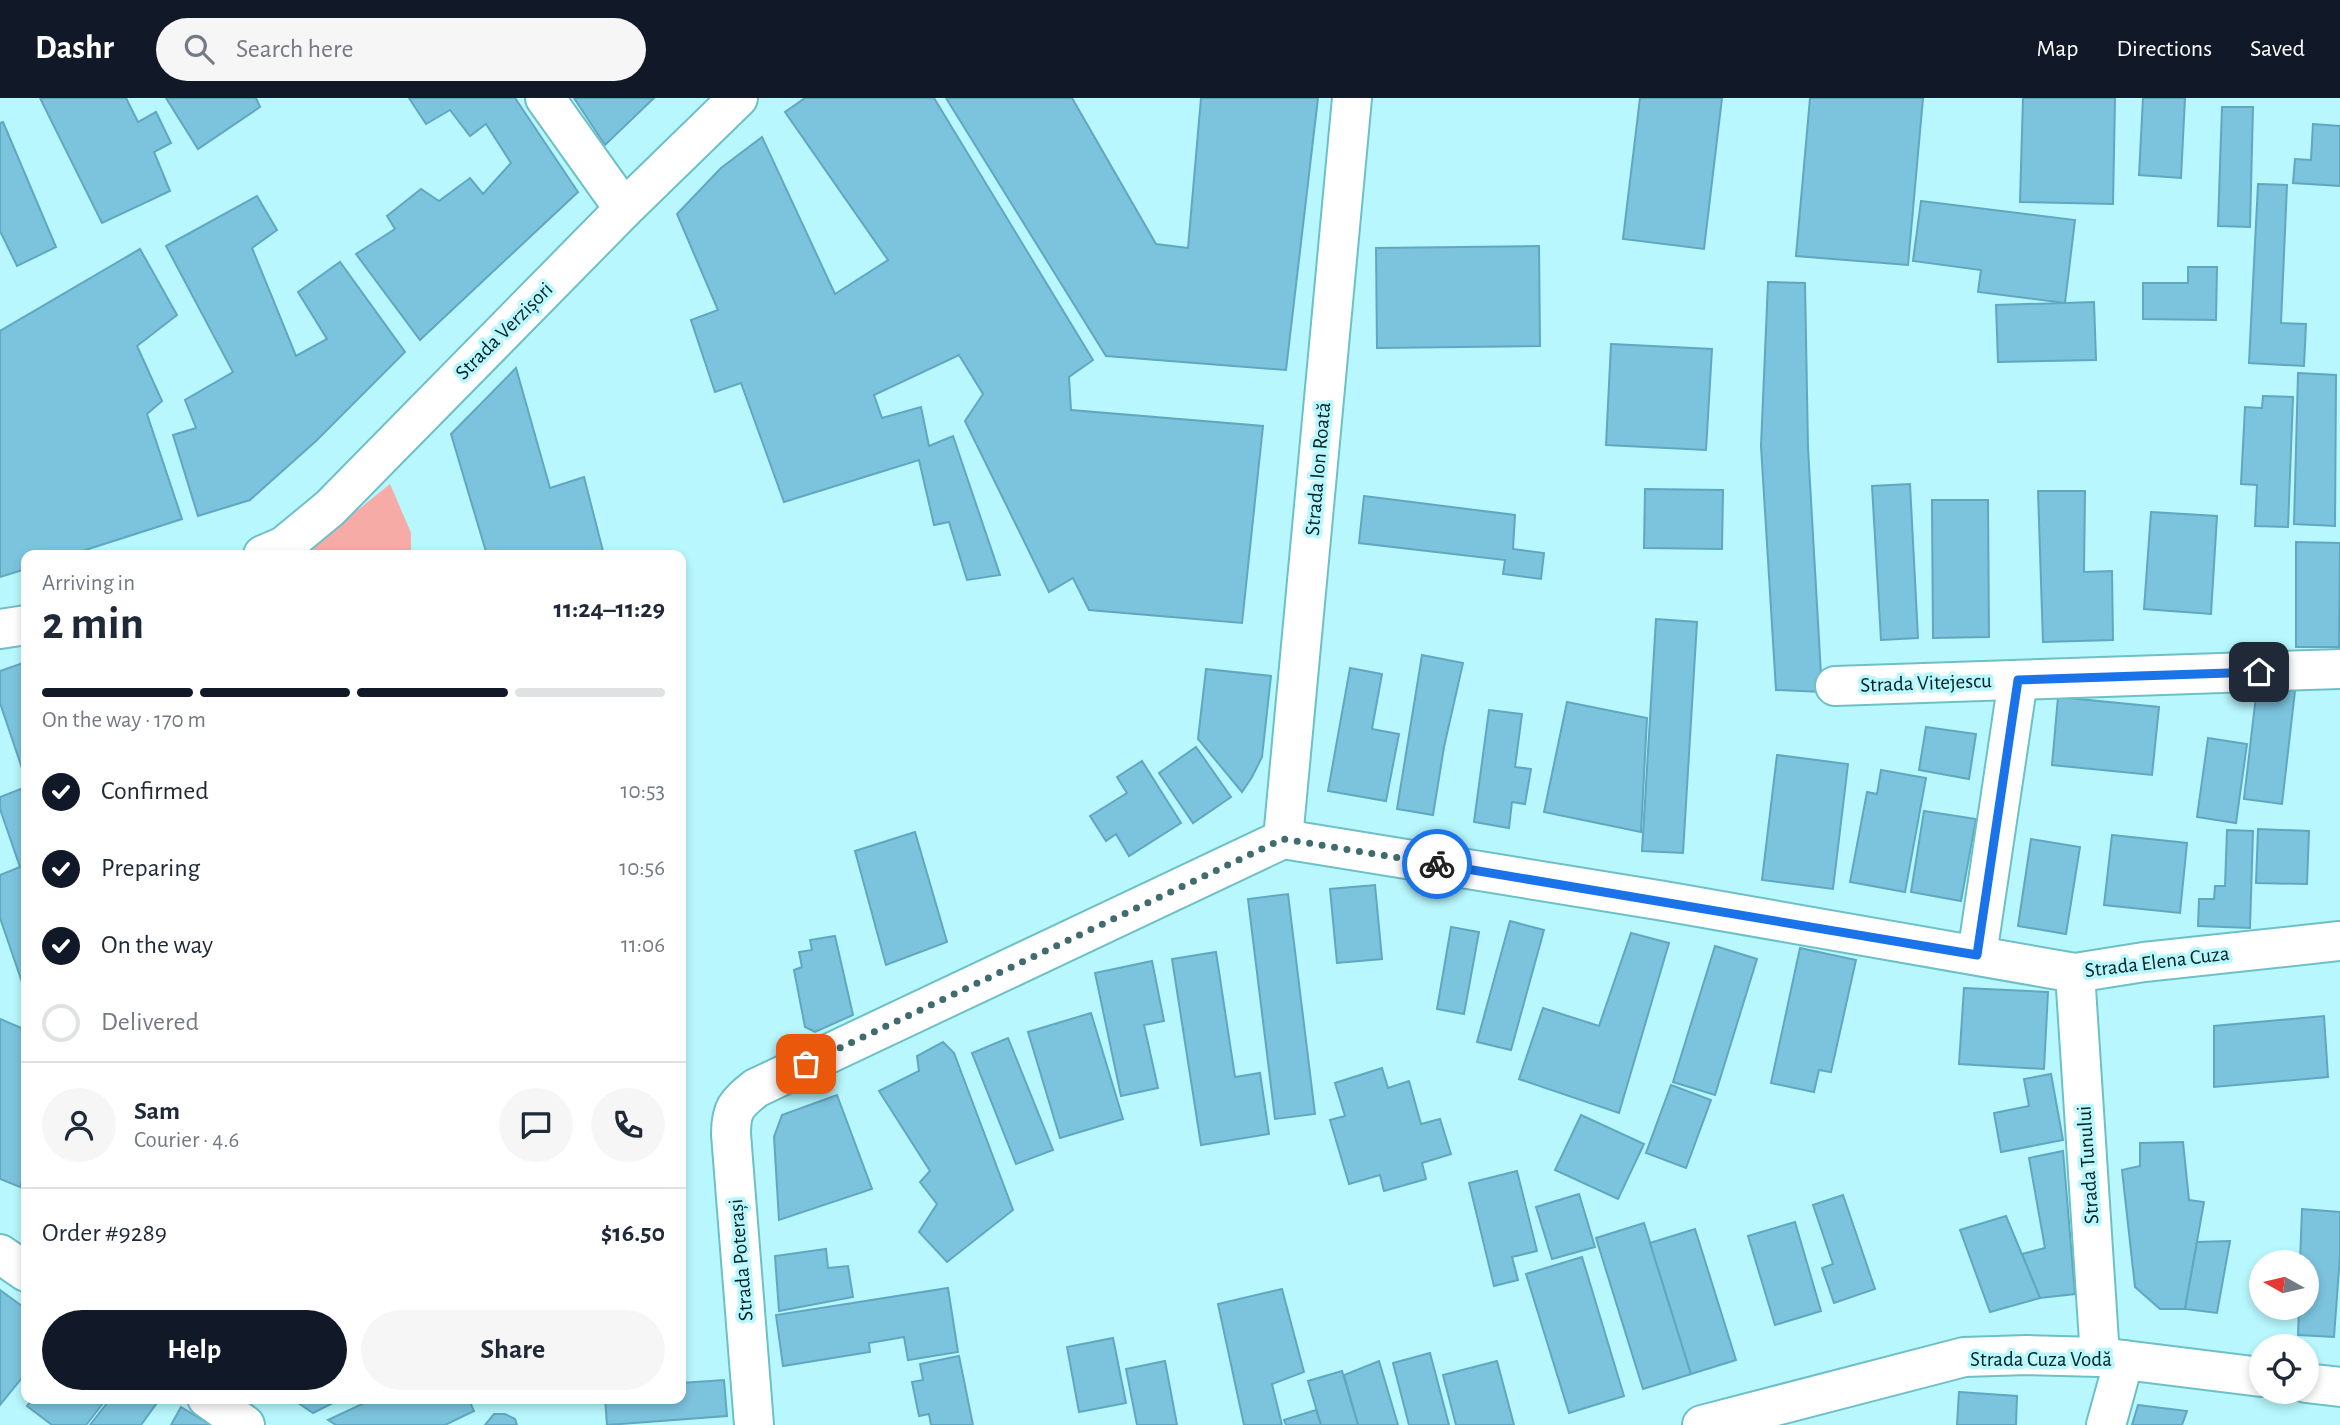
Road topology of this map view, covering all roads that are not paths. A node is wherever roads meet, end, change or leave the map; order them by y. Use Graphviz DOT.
graph roads {
  1 [pos="545,98"];
  2 [pos="738,98"];
  3 [pos="1352,98"];
  4 [pos="624,209"];
  5 [pos="274,550"];
  6 [pos="21,626"];
  7 [pos="0,629"];
  8 [pos="2340,669"];
  9 [pos="2018,680"];
  10 [pos="1835,686"];
  11 [pos="1283,839"];
  12 [pos="2340,941"];
  13 [pos="1977,955"];
  14 [pos="2076,973"];
  15 [pos="0,1254"];
  16 [pos="21,1269"];
  17 [pos="2112,1359"];
  18 [pos="2249,1376"];
  19 [pos="2319,1385"];
  20 [pos="2340,1387"];
  21 [pos="215,1404"];
  22 [pos="245,1425"];
  23 [pos="754,1425"];
  24 [pos="1702,1425"];
  25 [pos="2106,1425"];
  1 -- 4 [label="street"];
  2 -- 4 [label="street, Strada Verzișori"];
  3 -- 11 [label="street, Strada Ion Roată"];
  4 -- 5 [label="street, Strada Verzișori"];
  6 -- 7 [label="street"];
  8 -- 9 [label="street, Strada Vitejescu"];
  9 -- 10 [label="street, Strada Vitejescu"];
  9 -- 13 [label="street, Strada Vitejescu"];
  11 -- 13 [label="street, Strada Elena Cuza"];
  11 -- 23 [label="street, Strada Poterași"];
  12 -- 14 [label="street, Strada Elena Cuza"];
  13 -- 14 [label="street, Strada Elena Cuza"];
  14 -- 17 [label="street, Strada Tunului"];
  15 -- 16 [label="street"];
  17 -- 18 [label="street, Strada Cuza Vodă"];
  17 -- 24 [label="street, Strada Cuza Vodă"];
  17 -- 25 [label="street, Strada Tunului"];
  19 -- 20 [label="street"];
  21 -- 22 [label="street"];
}
